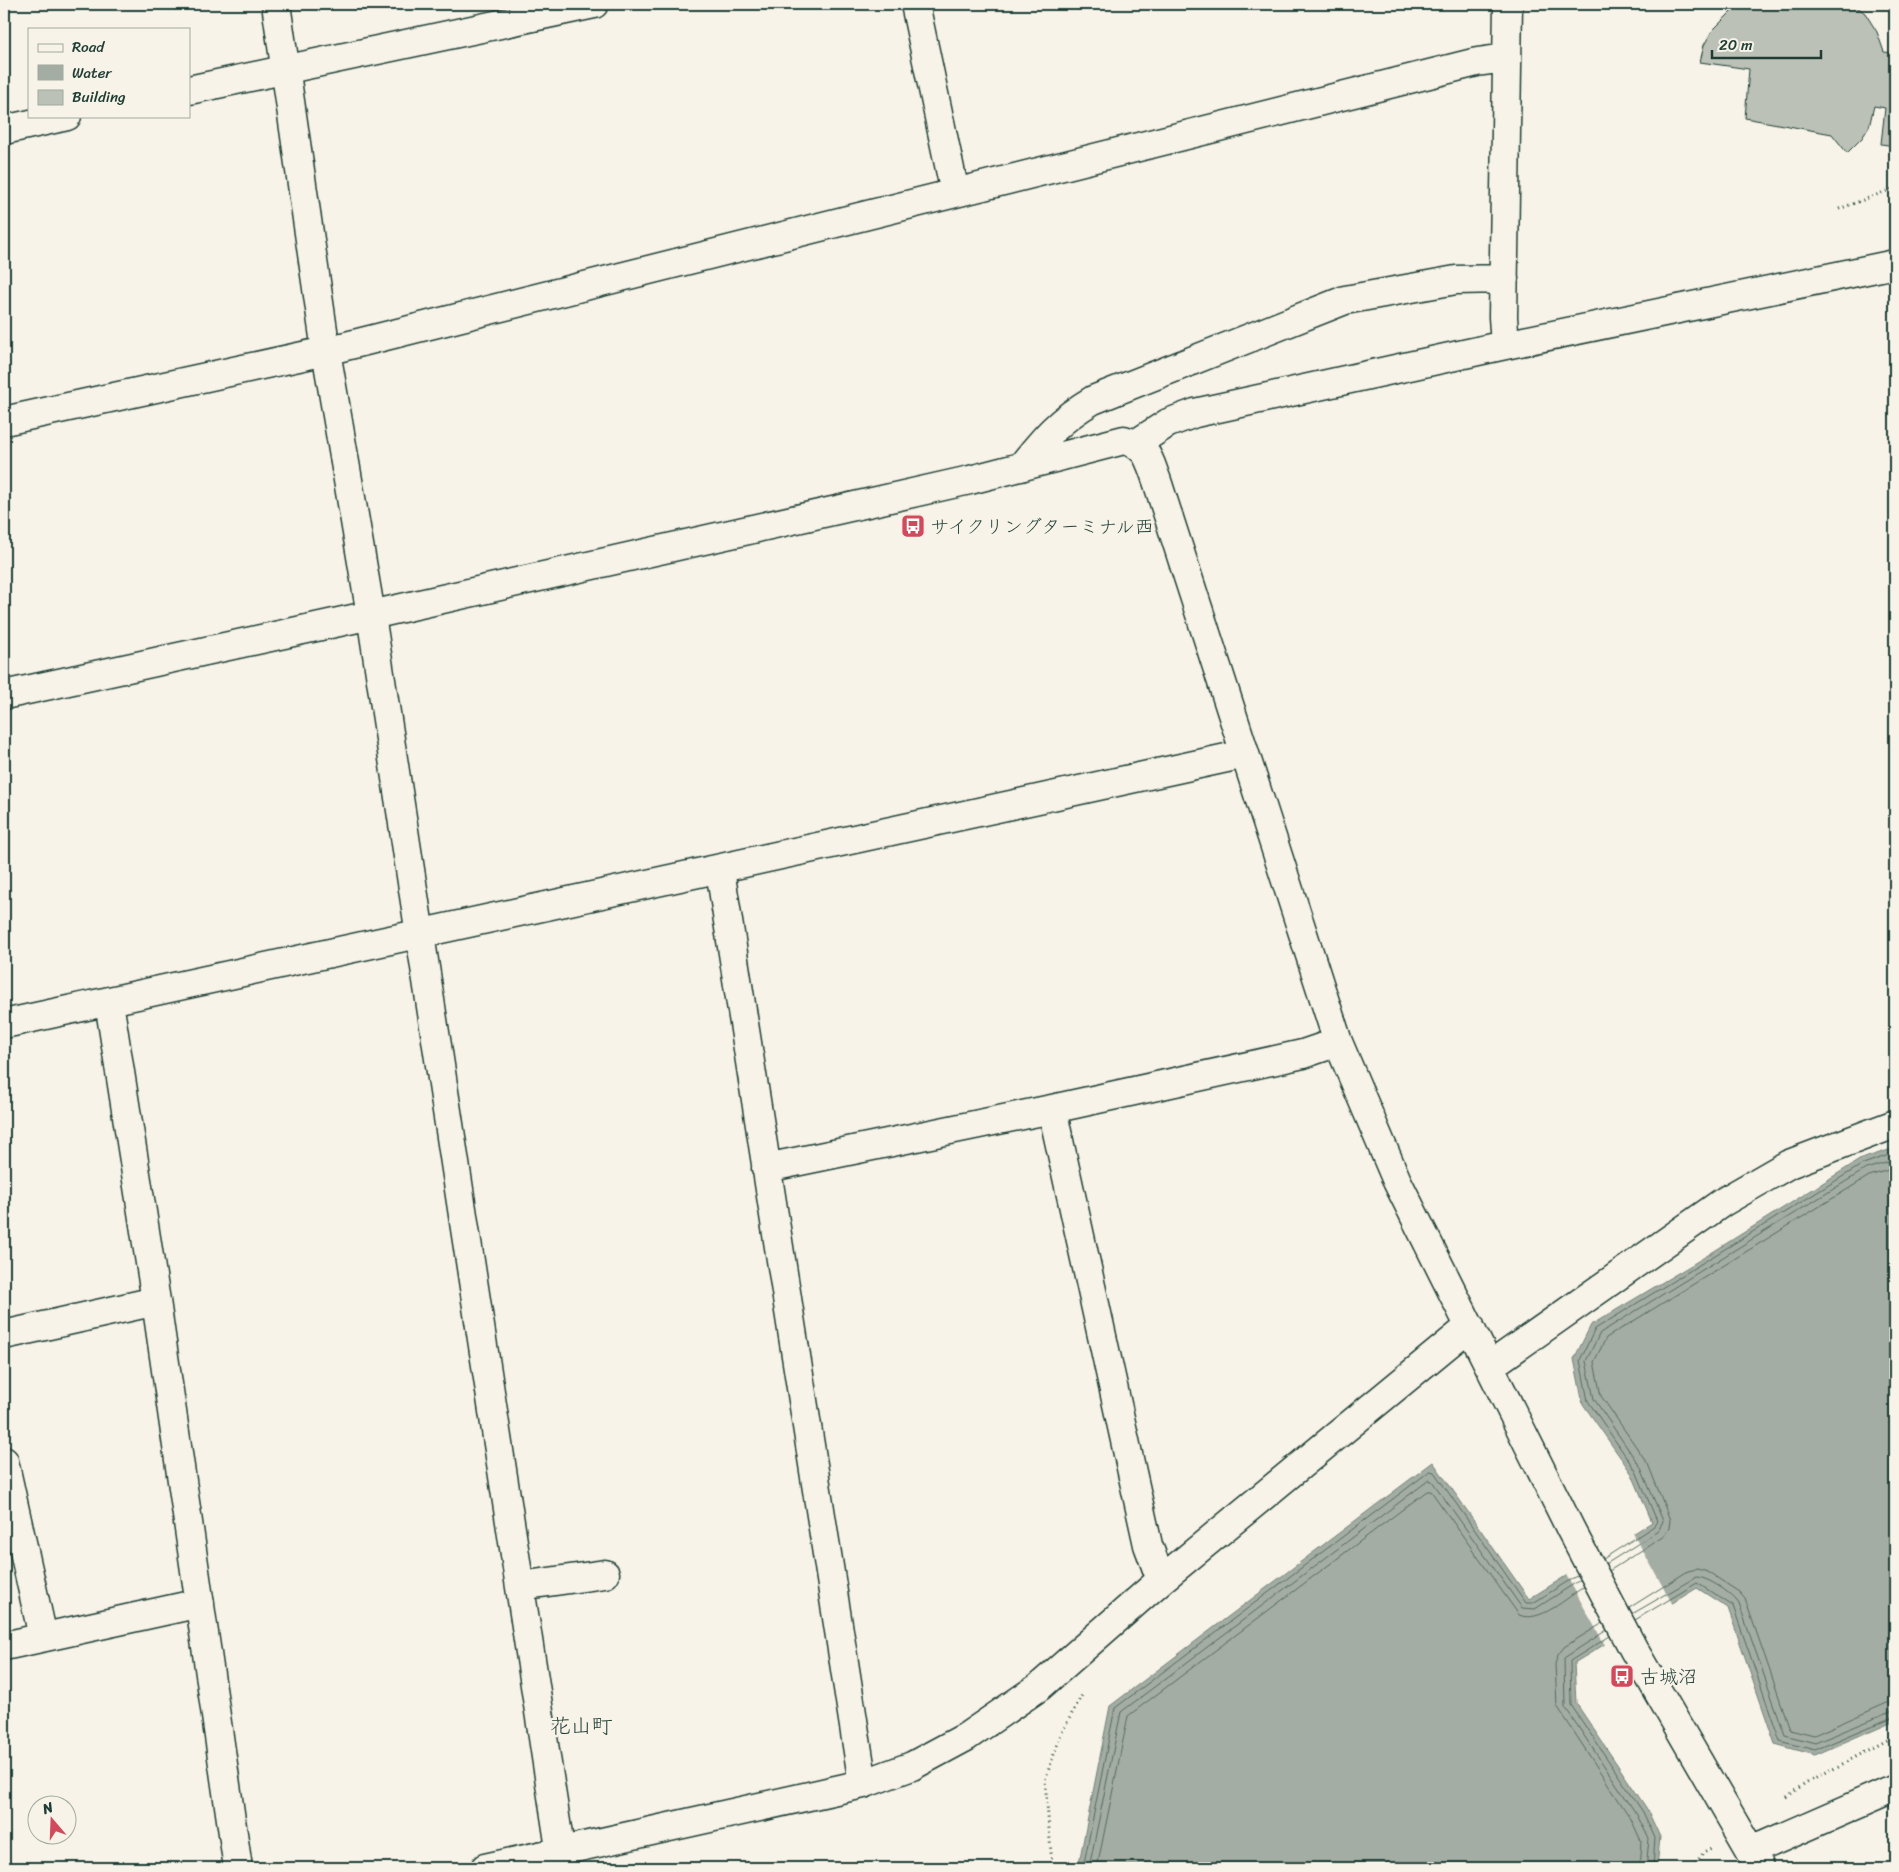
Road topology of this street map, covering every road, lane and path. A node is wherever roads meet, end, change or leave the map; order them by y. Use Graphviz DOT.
graph roads {
  1 [pos="276,4"];
  2 [pos="594,4"];
  3 [pos="915,4"];
  4 [pos="1508,4"];
  5 [pos="1506,58"];
  6 [pos="285,70"];
  7 [pos="190,90"];
  8 [pos="58,118"];
  9 [pos="4,130"];
  10 [pos="1895,188"];
  11 [pos="955,193"];
  12 [pos="1839,209"];
  13 [pos="1895,264"];
  14 [pos="1504,279"];
  15 [pos="1505,345"];
  16 [pos="326,351"];
  17 [pos="4,421"];
  18 [pos="1137,443"];
  19 [pos="1021,467"];
  20 [pos="372,615"];
  21 [pos="4,695"];
  22 [pos="1245,754"];
  23 [pos="720,870"];
  24 [pos="419,935"];
  25 [pos="108,1002"];
  26 [pos="4,1024"];
  27 [pos="1338,1042"];
  28 [pos="1052,1109"];
  29 [pos="1895,1124"];
  30 [pos="766,1168"];
  31 [pos="156,1301"];
  32 [pos="1470,1326"];
  33 [pos="4,1335"];
  34 [pos="1490,1366"];
  35 [pos="4,1461"];
  36 [pos="605,1574"];
  37 [pos="1161,1580"];
  38 [pos="520,1586"];
  39 [pos="200,1603"];
  40 [pos="43,1637"];
  41 [pos="4,1646"];
  42 [pos="1087,1688"];
  43 [pos="863,1784"];
  44 [pos="1895,1788"];
  45 [pos="562,1860"];
  46 [pos="1755,1860"];
  47 [pos="238,1868"];
  48 [pos="486,1868"];
  49 [pos="1050,1868"];
  1 -- 6 [label="street"];
  2 -- 6 [label="street"];
  3 -- 11 [label="street"];
  4 -- 5 [label="street"];
  5 -- 11 [label="street"];
  5 -- 14 [label="street"];
  6 -- 7 [label="street"];
  6 -- 16 [label="street"];
  8 -- 9 [label="street"];
  10 -- 12 [label="path"];
  11 -- 16 [label="street"];
  13 -- 15 [label="street"];
  14 -- 15 [label="street"];
  14 -- 19 [label="street"];
  15 -- 18 [label="street"];
  16 -- 17 [label="street"];
  16 -- 20 [label="street"];
  18 -- 19 [label="street"];
  18 -- 22 [label="street"];
  19 -- 20 [label="street"];
  20 -- 21 [label="street"];
  20 -- 24 [label="street"];
  22 -- 23 [label="street"];
  22 -- 27 [label="street"];
  23 -- 24 [label="street"];
  23 -- 30 [label="street"];
  24 -- 25 [label="street"];
  24 -- 38 [label="street"];
  25 -- 26 [label="street"];
  25 -- 31 [label="street"];
  27 -- 28 [label="street"];
  27 -- 32 [label="street"];
  28 -- 30 [label="street"];
  28 -- 37 [label="street"];
  29 -- 34 [label="street"];
  30 -- 43 [label="street"];
  31 -- 33 [label="street"];
  31 -- 39 [label="street"];
  32 -- 34 [label="street"];
  32 -- 37 [label="street"];
  34 -- 46 [label="street"];
  35 -- 40 [label="street"];
  36 -- 38 [label="street"];
  37 -- 43 [label="street"];
  38 -- 45 [label="street"];
  39 -- 40 [label="street"];
  39 -- 47 [label="street"];
  40 -- 41 [label="street"];
  42 -- 49 [label="path"];
  43 -- 45 [label="street"];
  44 -- 46 [label="street"];
  45 -- 48 [label="street"];
}
